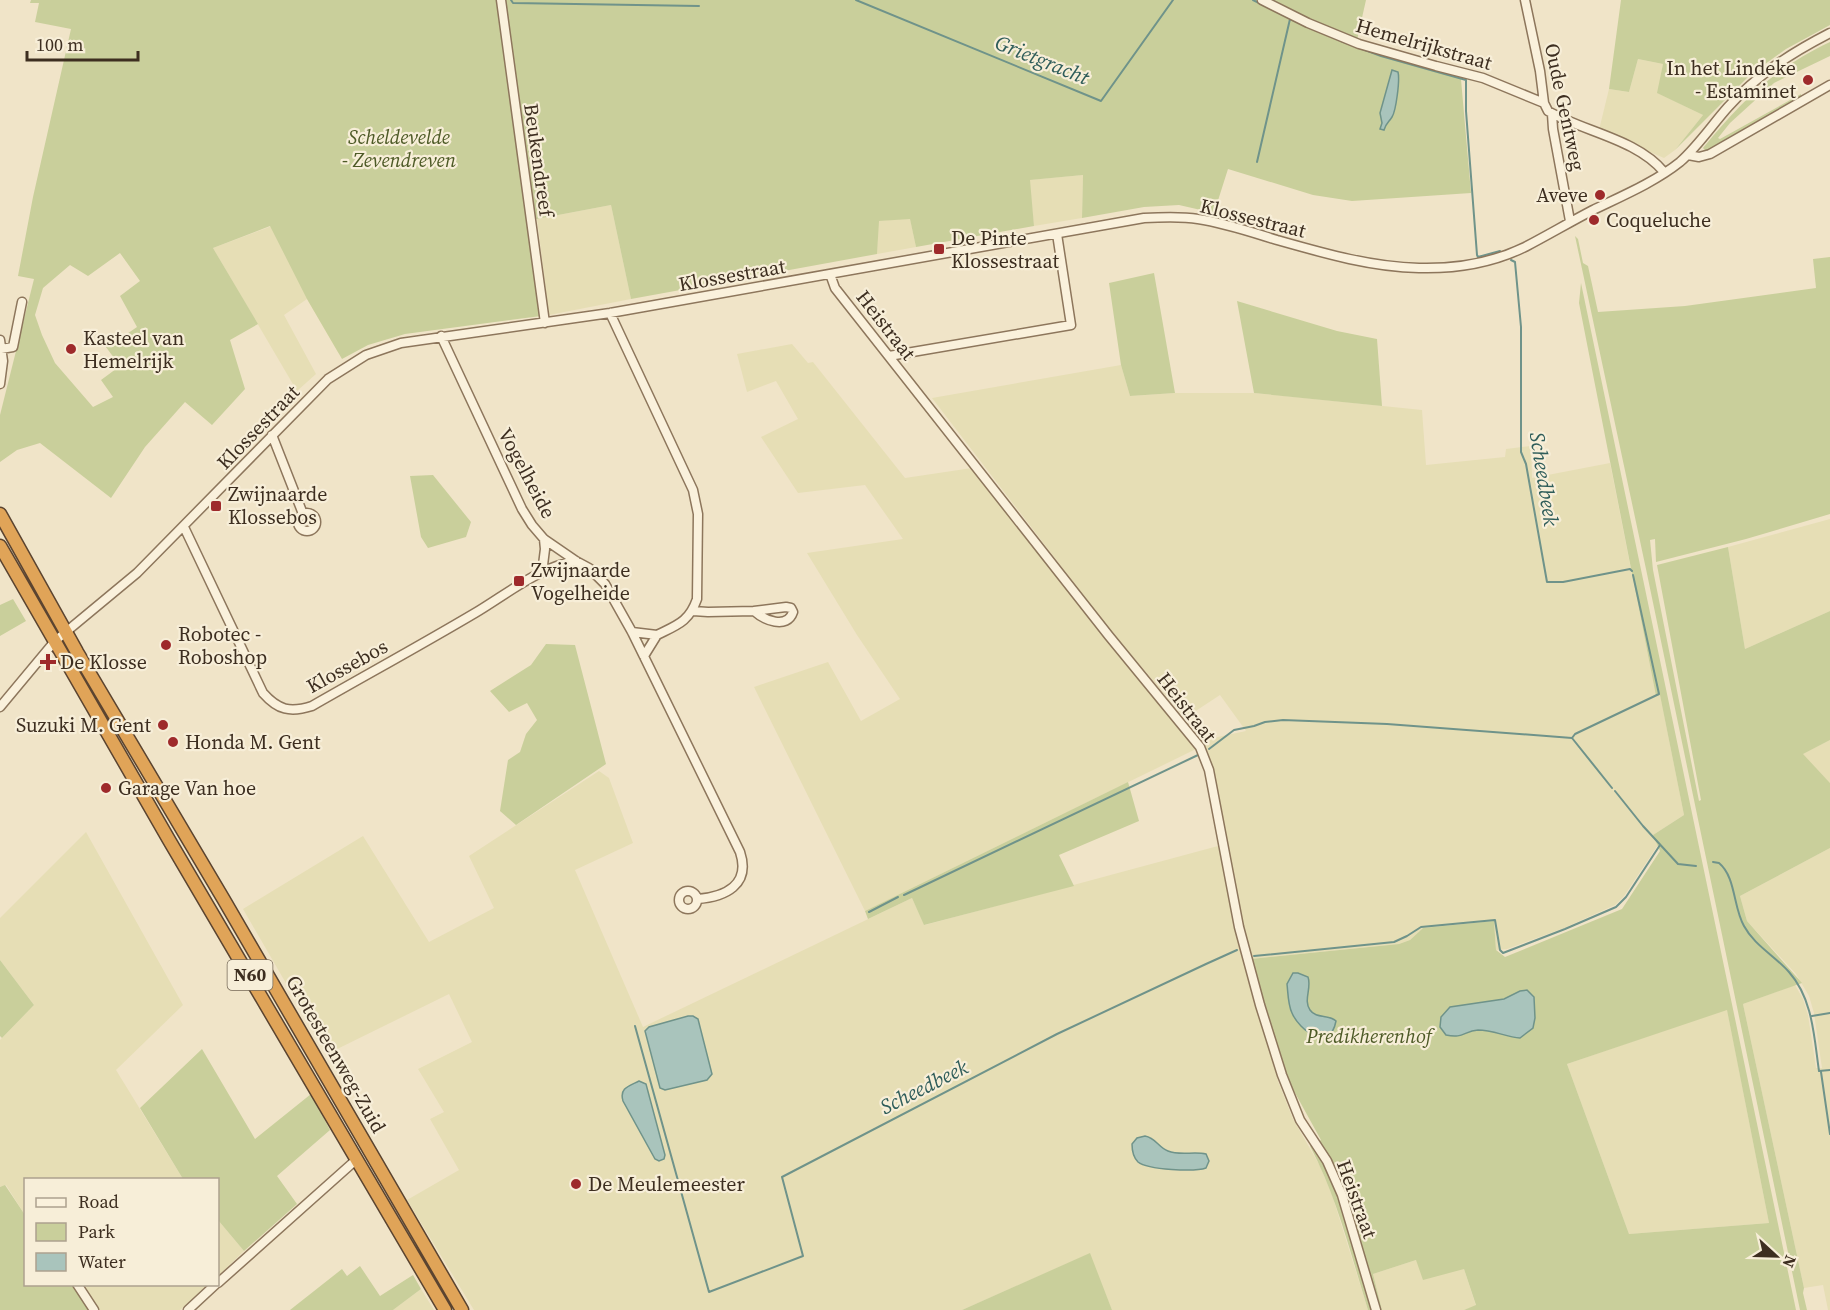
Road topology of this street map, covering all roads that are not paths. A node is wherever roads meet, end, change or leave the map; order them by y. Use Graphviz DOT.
graph roads {
  1 [pos="501,0"];
  2 [pos="1262,0"];
  3 [pos="1525,0"];
  4 [pos="1830,33"];
  5 [pos="1830,85"];
  6 [pos="1544,103"];
  7 [pos="1552,114"];
  8 [pos="1688,154"];
  9 [pos="1664,172"];
  10 [pos="1570,221"];
  11 [pos="1058,234"];
  12 [pos="830,274"];
  13 [pos="21,302"];
  14 [pos="610,314"];
  15 [pos="545,324"];
  16 [pos="441,336"];
  17 [pos="1,344"];
  18 [pos="889,356"];
  19 [pos="0,384"];
  20 [pos="272,435"];
  21 [pos="0,514"];
  22 [pos="303,514"];
  23 [pos="184,527"];
  24 [pos="544,539"];
  25 [pos="0,546"];
  26 [pos="576,561"];
  27 [pos="542,573"];
  28 [pos="693,611"];
  29 [pos="754,611"];
  30 [pos="66,632"];
  31 [pos="632,632"];
  32 [pos="657,635"];
  33 [pos="55,640"];
  34 [pos="644,656"];
  35 [pos="0,707"];
  36 [pos="696,899"];
  37 [pos="357,1159"];
  38 [pos="219,1282"];
  39 [pos="78,1286"];
  40 [pos="215,1286"];
  41 [pos="94,1310"];
  42 [pos="188,1310"];
  43 [pos="444,1310"];
  44 [pos="462,1310"];
  45 [pos="1376,1310"];
  1 -- 15 [label="street, Beukendreef"];
  2 -- 6 [label="street, Hemelrijkstraat"];
  3 -- 6 [label="street, Oude Gentweg"];
  4 -- 8 [label="street"];
  5 -- 8 [label="street"];
  6 -- 7 [label="street, Oude Gentweg"];
  7 -- 9 [label="street"];
  7 -- 10 [label="street, Oude Gentweg"];
  8 -- 9 [label="street, Klossestraat"];
  9 -- 10 [label="street, Klossestraat"];
  10 -- 11 [label="street, Klossestraat"];
  11 -- 12 [label="street, Klossestraat"];
  11 -- 18 [label="street"];
  12 -- 14 [label="street, Klossestraat"];
  12 -- 18 [label="street, Heistraat"];
  13 -- 17 [label="street"];
  14 -- 15 [label="street, Klossestraat"];
  14 -- 28 [label="street"];
  15 -- 16 [label="street, Klossestraat"];
  16 -- 20 [label="street, Klossestraat"];
  16 -- 24 [label="street, Vogelheide"];
  17 -- 19 [label="street"];
  18 -- 45 [label="street, Heistraat"];
  20 -- 22 [label="street"];
  20 -- 23 [label="street, Klossestraat"];
  21 -- 30 [label="highway, N60"];
  23 -- 27 [label="street, Klossebos"];
  23 -- 30 [label="street, Klossestraat"];
  24 -- 26 [label="street, Vogelheide"];
  24 -- 27 [label="street"];
  25 -- 33 [label="highway, N60"];
  26 -- 27 [label="street, Klossebos"];
  26 -- 31 [label="street, Vogelheide"];
  28 -- 29 [label="street"];
  28 -- 32 [label="street"];
  30 -- 33 [label="street, Klossestraat"];
  30 -- 44 [label="highway, Grotesteenweg-Zuid / N60"];
  31 -- 32 [label="street"];
  31 -- 34 [label="street, Vogelheide"];
  32 -- 34 [label="street"];
  33 -- 35 [label="street, Klossestraat"];
  33 -- 37 [label="highway, Grotesteenweg-Zuid / N60"];
  34 -- 36 [label="street, Vogelheide"];
  37 -- 38 [label="street"];
  37 -- 43 [label="highway, Grotesteenweg-Zuid / N60"];
  39 -- 41 [label="street"];
  40 -- 42 [label="street"];
}
